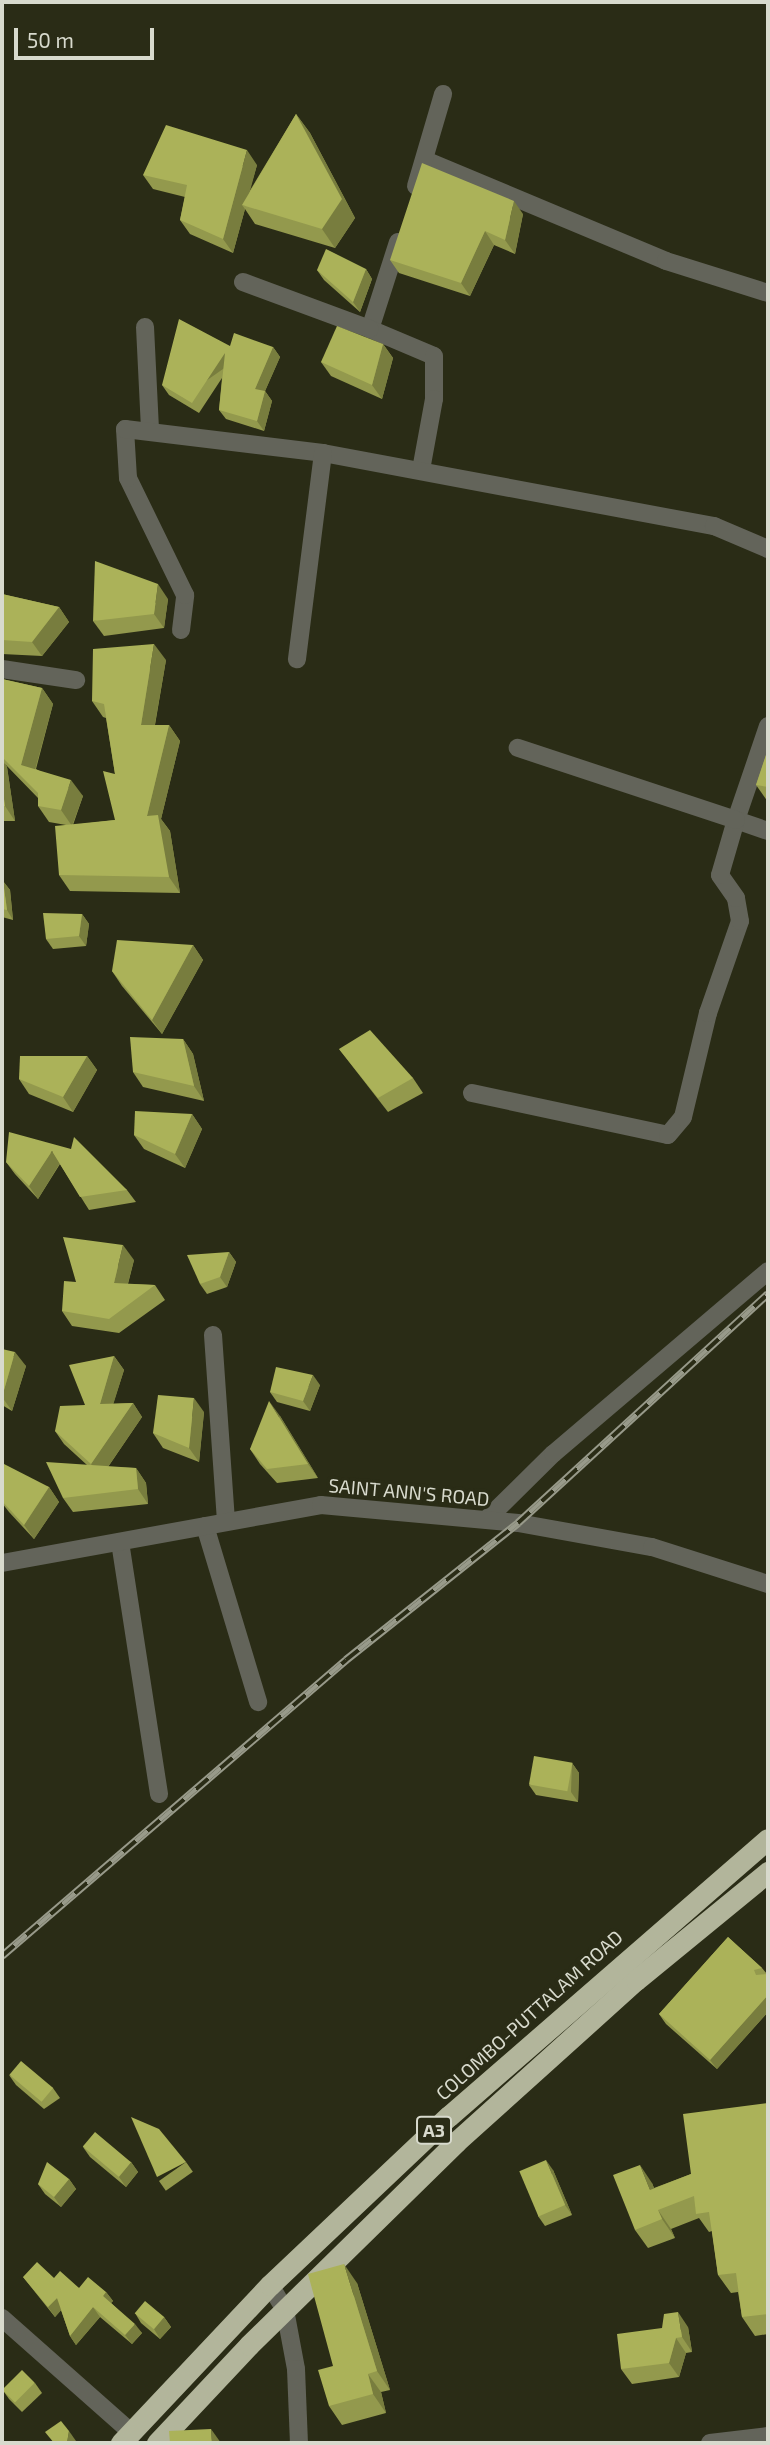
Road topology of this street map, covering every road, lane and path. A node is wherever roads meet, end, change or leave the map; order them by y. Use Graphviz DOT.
graph roads {
  1 [pos="443,94"];
  2 [pos="425,160"];
  3 [pos="412,199"];
  4 [pos="404,225"];
  5 [pos="243,282"];
  6 [pos="768,293"];
  7 [pos="145,327"];
  8 [pos="370,329"];
  9 [pos="150,431"];
  10 [pos="323,453"];
  11 [pos="421,470"];
  12 [pos="768,549"];
  13 [pos="181,630"];
  14 [pos="297,659"];
  15 [pos="2,669"];
  16 [pos="76,680"];
  17 [pos="768,726"];
  18 [pos="517,748"];
  19 [pos="736,820"];
  20 [pos="768,831"];
  21 [pos="472,1093"];
  22 [pos="768,1271"];
  23 [pos="213,1335"];
  24 [pos="487,1518"];
  25 [pos="226,1522"];
  26 [pos="205,1526"];
  27 [pos="120,1542"];
  28 [pos="2,1563"];
  29 [pos="768,1584"];
  30 [pos="258,1702"];
  31 [pos="159,1794"];
  32 [pos="768,1839"];
  33 [pos="768,1872"];
  34 [pos="270,2285"];
  35 [pos="285,2310"];
  36 [pos="2,2318"];
  37 [pos="768,2437"];
  38 [pos="124,2440"];
  39 [pos="157,2443"];
  40 [pos="299,2443"];
  41 [pos="710,2443"];
  1 -- 2 [label="street"];
  2 -- 3 [label="street"];
  2 -- 6 [label="street"];
  4 -- 8 [label="street"];
  5 -- 8 [label="street"];
  7 -- 9 [label="street"];
  8 -- 11 [label="street"];
  9 -- 10 [label="street"];
  9 -- 13 [label="street"];
  10 -- 11 [label="street"];
  10 -- 14 [label="street"];
  11 -- 12 [label="street"];
  15 -- 16 [label="street"];
  17 -- 19 [label="street"];
  18 -- 19 [label="street"];
  19 -- 20 [label="street"];
  19 -- 21 [label="street"];
  22 -- 24 [label="street"];
  23 -- 25 [label="street"];
  24 -- 25 [label="street, SAINT ANN'S ROAD"];
  24 -- 29 [label="street, SAINT ANN'S ROAD"];
  25 -- 26 [label="street, SAINT ANN'S ROAD"];
  26 -- 27 [label="street, SAINT ANN'S ROAD"];
  26 -- 30 [label="street"];
  27 -- 28 [label="street, SAINT ANN'S ROAD"];
  27 -- 31 [label="street"];
  32 -- 34 [label="highway, COLOMBO-PUTTALAM ROAD / A3"];
  33 -- 35 [label="highway, A3"];
  34 -- 35 [label="street"];
  34 -- 38 [label="highway, COLOMBO-PUTTALAM ROAD / A3"];
  35 -- 39 [label="highway, A3"];
  35 -- 40 [label="street"];
  36 -- 38 [label="street"];
  37 -- 41 [label="street"];
}
